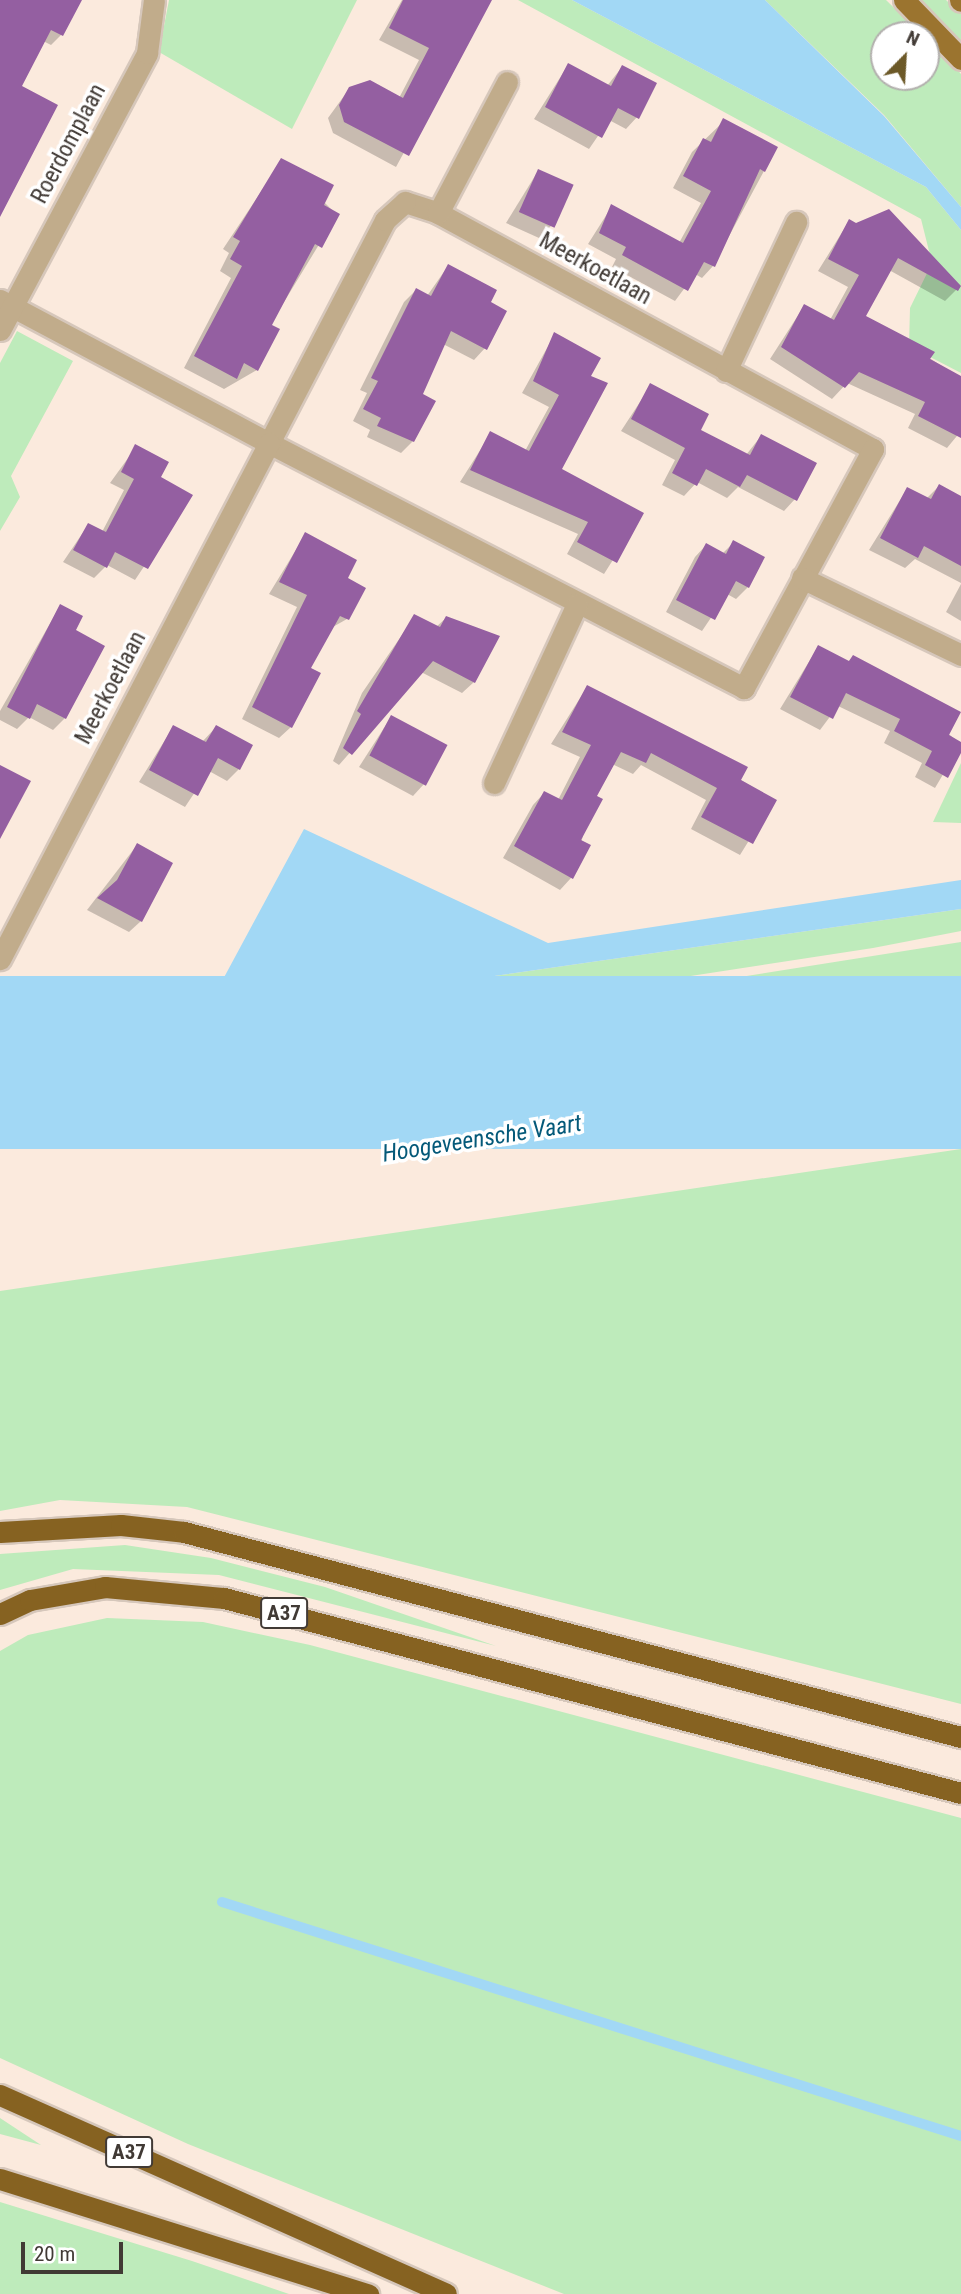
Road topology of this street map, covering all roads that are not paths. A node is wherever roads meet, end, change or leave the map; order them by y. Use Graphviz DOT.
graph roads {
  1 [pos="154,0"];
  2 [pos="904,0"];
  3 [pos="961,59"];
  4 [pos="507,82"];
  5 [pos="438,213"];
  6 [pos="796,222"];
  7 [pos="6,303"];
  8 [pos="0,330"];
  9 [pos="726,371"];
  10 [pos="270,443"];
  11 [pos="802,578"];
  12 [pos="577,604"];
  13 [pos="961,655"];
  14 [pos="494,783"];
  15 [pos="0,959"];
  16 [pos="0,1532"];
  17 [pos="0,1614"];
  18 [pos="961,1737"];
  19 [pos="961,1793"];
  20 [pos="0,2095"];
  21 [pos="0,2179"];
  22 [pos="368,2294"];
  23 [pos="446,2294"];
  1 -- 7 [label="street, Roerdomplaan"];
  2 -- 3 [label="main road"];
  4 -- 5 [label="street"];
  5 -- 9 [label="street, Meerkoetlaan"];
  5 -- 10 [label="street, Meerkoetlaan"];
  6 -- 9 [label="street"];
  7 -- 8 [label="street, Roerdomplaan"];
  7 -- 10 [label="street, Meerkoetlaan"];
  9 -- 11 [label="street, Meerkoetlaan"];
  10 -- 12 [label="street, Meerkoetlaan"];
  10 -- 15 [label="street, Meerkoetlaan"];
  11 -- 12 [label="street, Meerkoetlaan"];
  11 -- 13 [label="street"];
  12 -- 14 [label="street"];
  16 -- 18 [label="highway, A37"];
  17 -- 19 [label="highway, A37"];
  20 -- 23 [label="highway, A37"];
  21 -- 22 [label="highway"];
}
